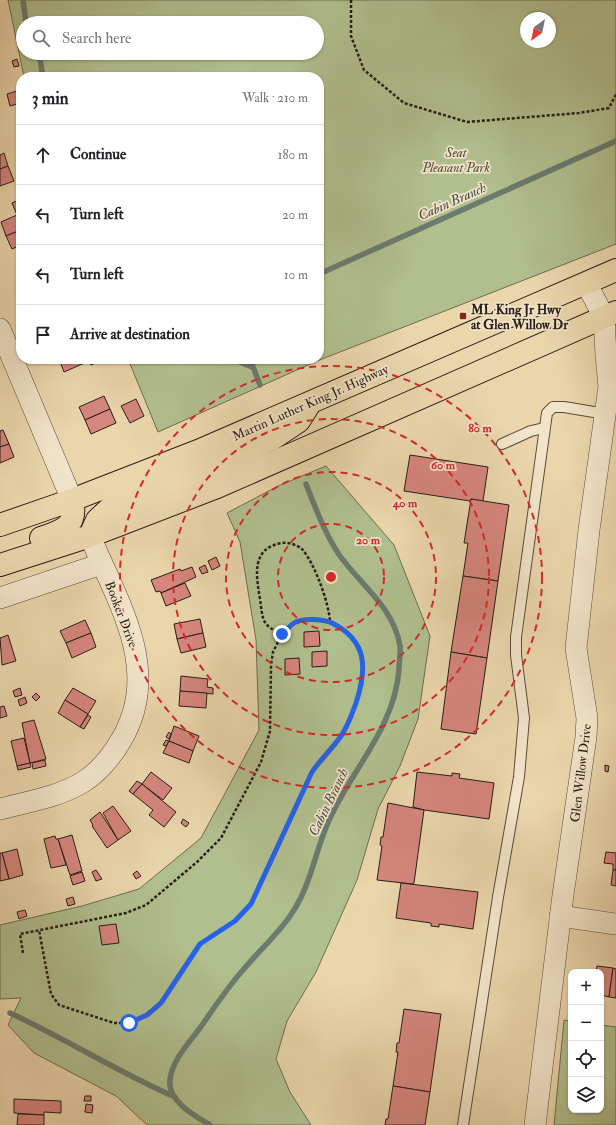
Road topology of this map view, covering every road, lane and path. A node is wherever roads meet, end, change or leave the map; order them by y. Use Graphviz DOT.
graph roads {
  1 [pos="350,0"];
  2 [pos="616,94"];
  3 [pos="616,270"];
  4 [pos="586,283"];
  5 [pos="610,314"];
  6 [pos="0,329"];
  7 [pos="312,401"];
  8 [pos="606,414"];
  9 [pos="544,428"];
  10 [pos="502,444"];
  11 [pos="72,500"];
  12 [pos="0,525"];
  13 [pos="90,536"];
  14 [pos="0,552"];
  15 [pos="101,564"];
  16 [pos="0,565"];
  17 [pos="0,598"];
  18 [pos="330,622"];
  19 [pos="282,634"];
  20 [pos="0,810"];
  21 [pos="560,916"];
  22 [pos="616,924"];
  23 [pos="39,930"];
  24 [pos="23,953"];
  25 [pos="463,1125"];
  26 [pos="535,1125"];
  1 -- 2 [label="path"];
  3 -- 4 [label="main road, Martin Luther King Jr. Highway"];
  4 -- 5 [label="street, Glen Willow Drive"];
  4 -- 7 [label="main road, Martin Luther King Jr. Highway"];
  5 -- 8 [label="street, Glen Willow Drive"];
  5 -- 13 [label="main road"];
  6 -- 11 [label="street"];
  7 -- 11 [label="main road, Martin Luther King Jr. Highway"];
  7 -- 13 [label="main road"];
  8 -- 9 [label="lane"];
  8 -- 21 [label="street, Glen Willow Drive"];
  9 -- 10 [label="lane"];
  9 -- 25 [label="lane"];
  11 -- 12 [label="main road, Martin Luther King Jr. Highway"];
  11 -- 14 [label="main road"];
  13 -- 15 [label="street, Booker Drive"];
  13 -- 16 [label="main road"];
  15 -- 17 [label="street"];
  15 -- 20 [label="street, Booker Drive"];
  18 -- 19 [label="path"];
  18 -- 19 [label="path"];
  18 -- 23 [label="path"];
  19 -- 23 [label="path"];
  21 -- 22 [label="street"];
  21 -- 26 [label="street, Glen Willow Drive"];
  23 -- 24 [label="path"];
}
